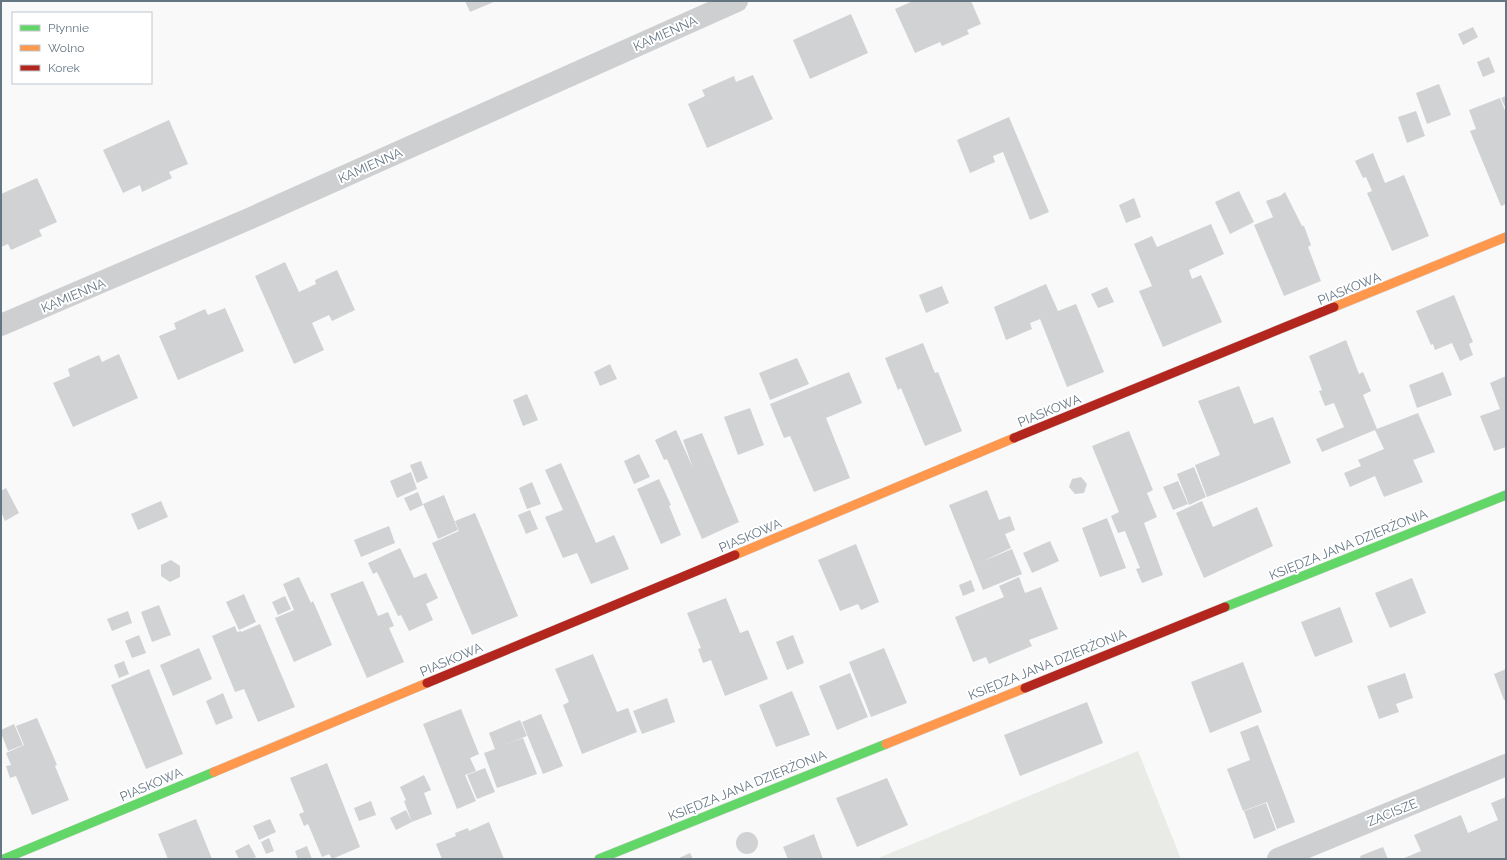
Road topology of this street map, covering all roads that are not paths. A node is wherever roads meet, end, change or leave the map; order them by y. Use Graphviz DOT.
graph roads {
  1 [pos="737,1"];
  2 [pos="1506,237"];
  3 [pos="1,326"];
  4 [pos="1506,494"];
  5 [pos="1506,765"];
  6 [pos="4,859"];
  7 [pos="599,859"];
  8 [pos="1278,859"];
  1 -- 3 [label="street, KAMIENNA"];
  2 -- 6 [label="street, PIASKOWA"];
  4 -- 7 [label="street, KSIĘDZA JANA DZIERŻONIA"];
  5 -- 8 [label="street, ZACISZE"];
}
